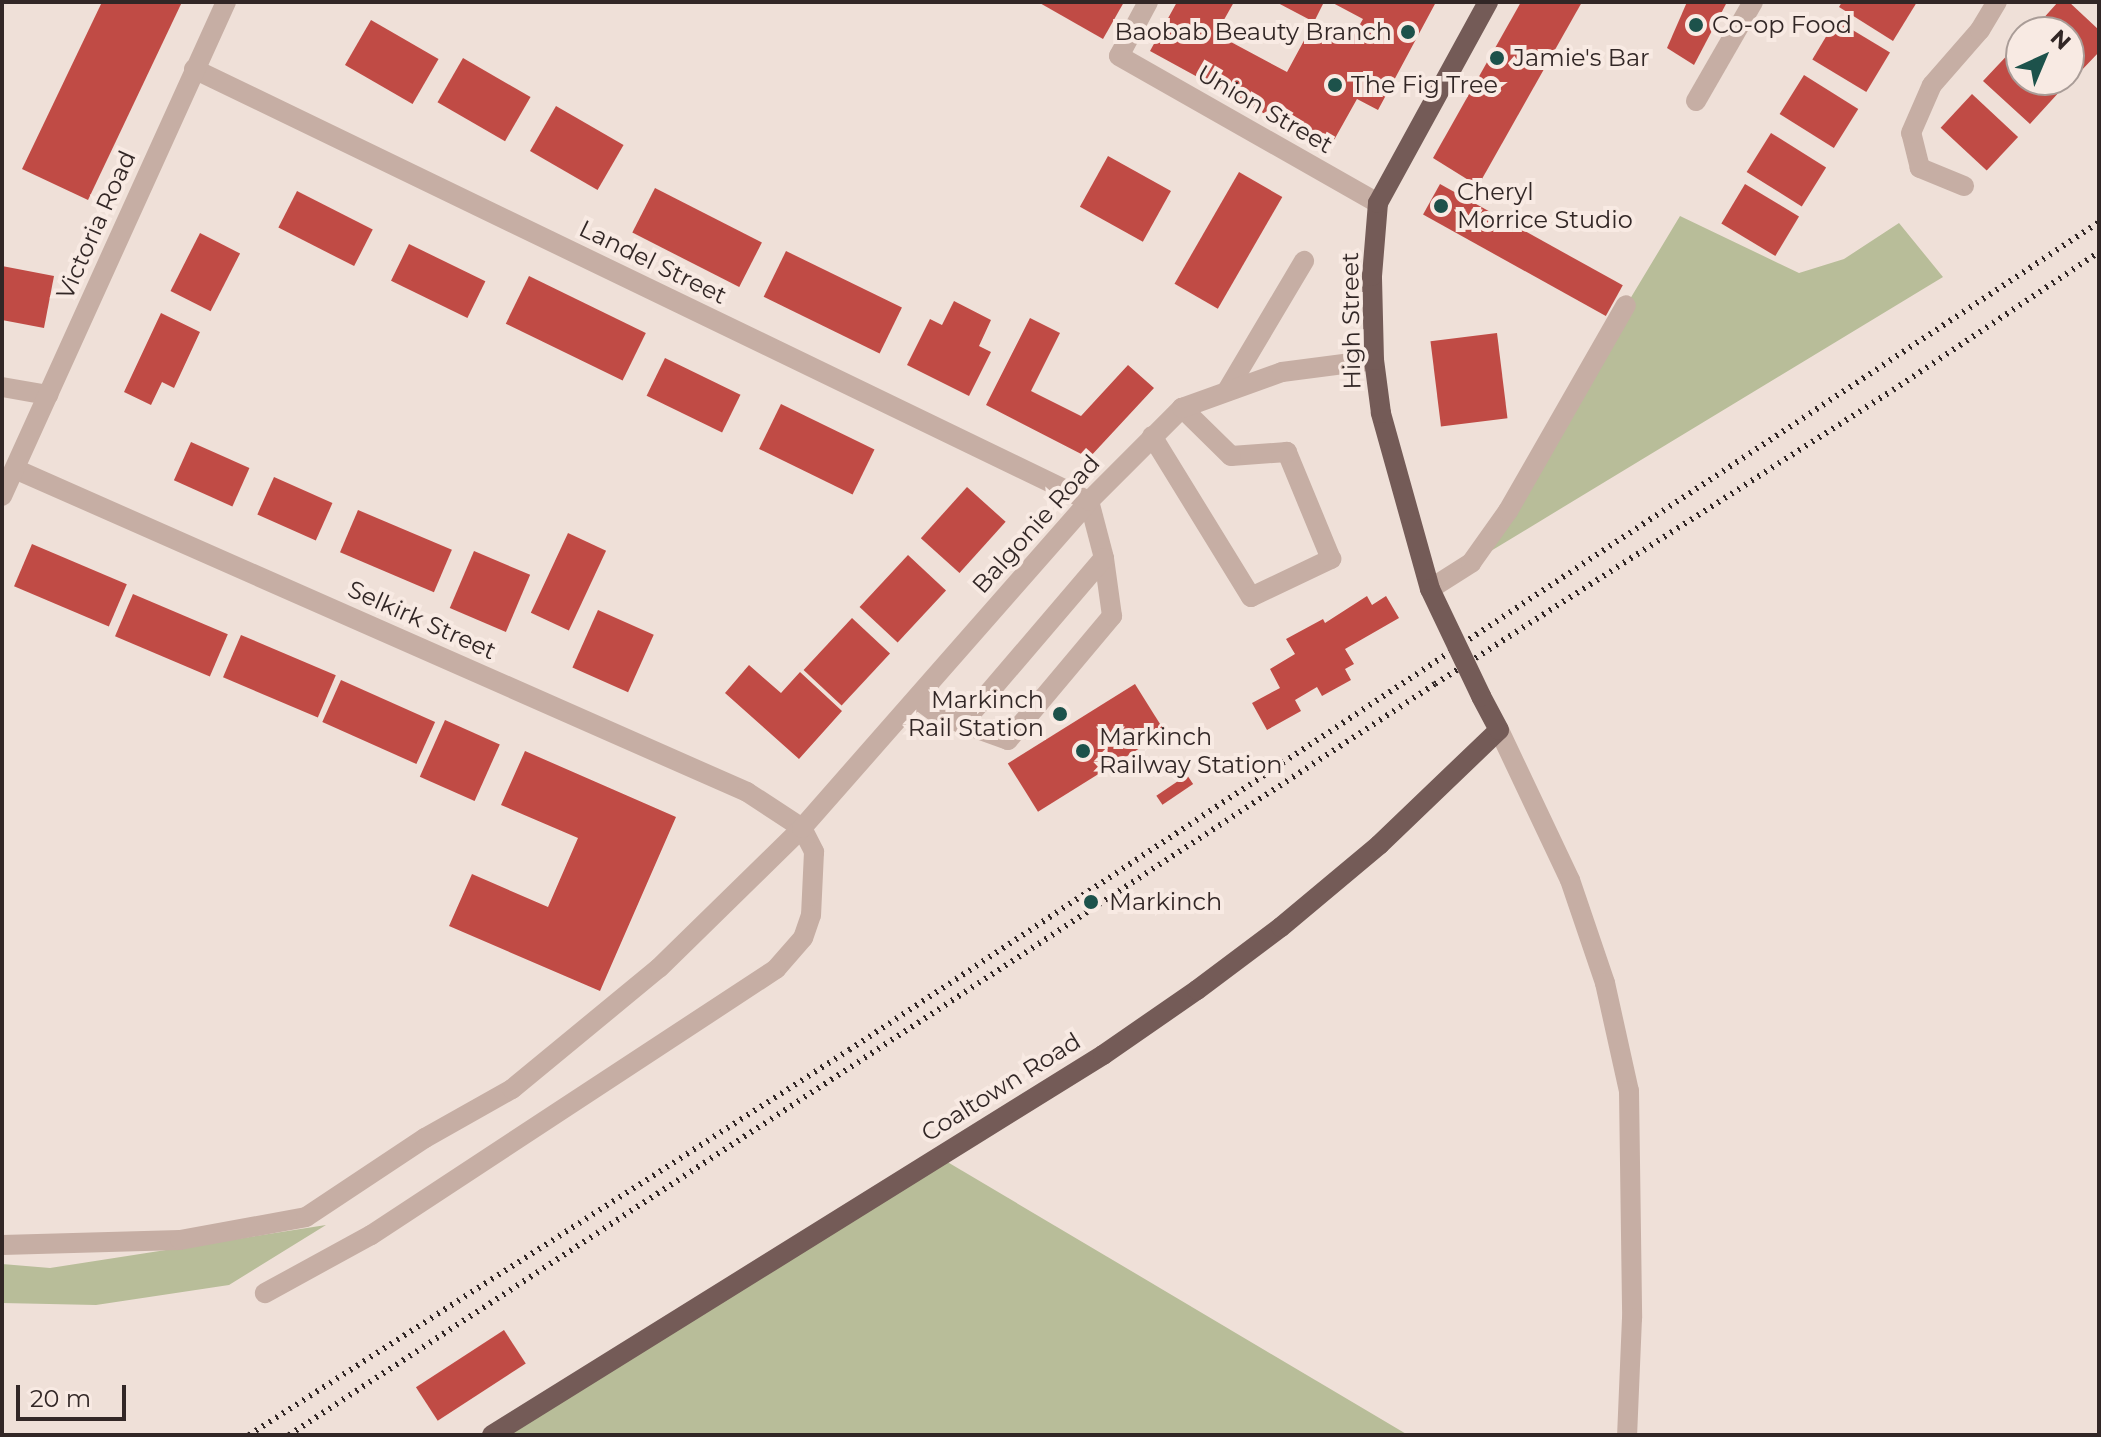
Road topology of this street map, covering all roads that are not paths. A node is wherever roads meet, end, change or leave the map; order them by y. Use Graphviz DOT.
graph roads {
  1 [pos="226,2"];
  2 [pos="1148,2"];
  3 [pos="1488,2"];
  4 [pos="1753,2"];
  5 [pos="1997,2"];
  6 [pos="194,69"];
  7 [pos="1696,101"];
  8 [pos="1964,186"];
  9 [pos="1378,203"];
  10 [pos="1304,261"];
  11 [pos="1626,305"];
  12 [pos="1374,360"];
  13 [pos="2,387"];
  14 [pos="1228,389"];
  15 [pos="48,395"];
  16 [pos="1182,408"];
  17 [pos="1152,436"];
  18 [pos="15,469"];
  19 [pos="2,496"];
  20 [pos="1089,501"];
  21 [pos="1104,558"];
  22 [pos="1430,589"];
  23 [pos="917,699"];
  24 [pos="962,724"];
  25 [pos="1499,730"];
  26 [pos="802,828"];
  27 [pos="2,1245"];
  28 [pos="265,1293"];
  29 [pos="492,1435"];
  30 [pos="1627,1435"];
  1 -- 6 [label="street, Victoria Road"];
  2 -- 9 [label="street, Union Street"];
  3 -- 9 [label="main road, High Street"];
  4 -- 7 [label="street"];
  5 -- 8 [label="street"];
  6 -- 15 [label="street, Victoria Road"];
  6 -- 20 [label="street, Landel Street"];
  9 -- 12 [label="main road, High Street"];
  10 -- 14 [label="street"];
  11 -- 22 [label="street"];
  12 -- 14 [label="street, Balgonie Road"];
  12 -- 22 [label="main road, High Street"];
  13 -- 15 [label="street"];
  14 -- 16 [label="street, Balgonie Road"];
  15 -- 18 [label="street, Victoria Road"];
  16 -- 17 [label="street, Balgonie Road"];
  16 -- 17 [label="street"];
  17 -- 20 [label="street, Balgonie Road"];
  18 -- 19 [label="street, Victoria Road"];
  18 -- 26 [label="street, Selkirk Street"];
  20 -- 21 [label="street"];
  20 -- 23 [label="street, Balgonie Road"];
  21 -- 24 [label="street"];
  21 -- 24 [label="street"];
  22 -- 25 [label="main road, High Street, bridge"];
  23 -- 24 [label="street"];
  23 -- 26 [label="street, Balgonie Road"];
  25 -- 29 [label="main road, Coaltown Road"];
  25 -- 30 [label="street"];
  26 -- 27 [label="street, Balgonie Road"];
  26 -- 28 [label="street"];
}
